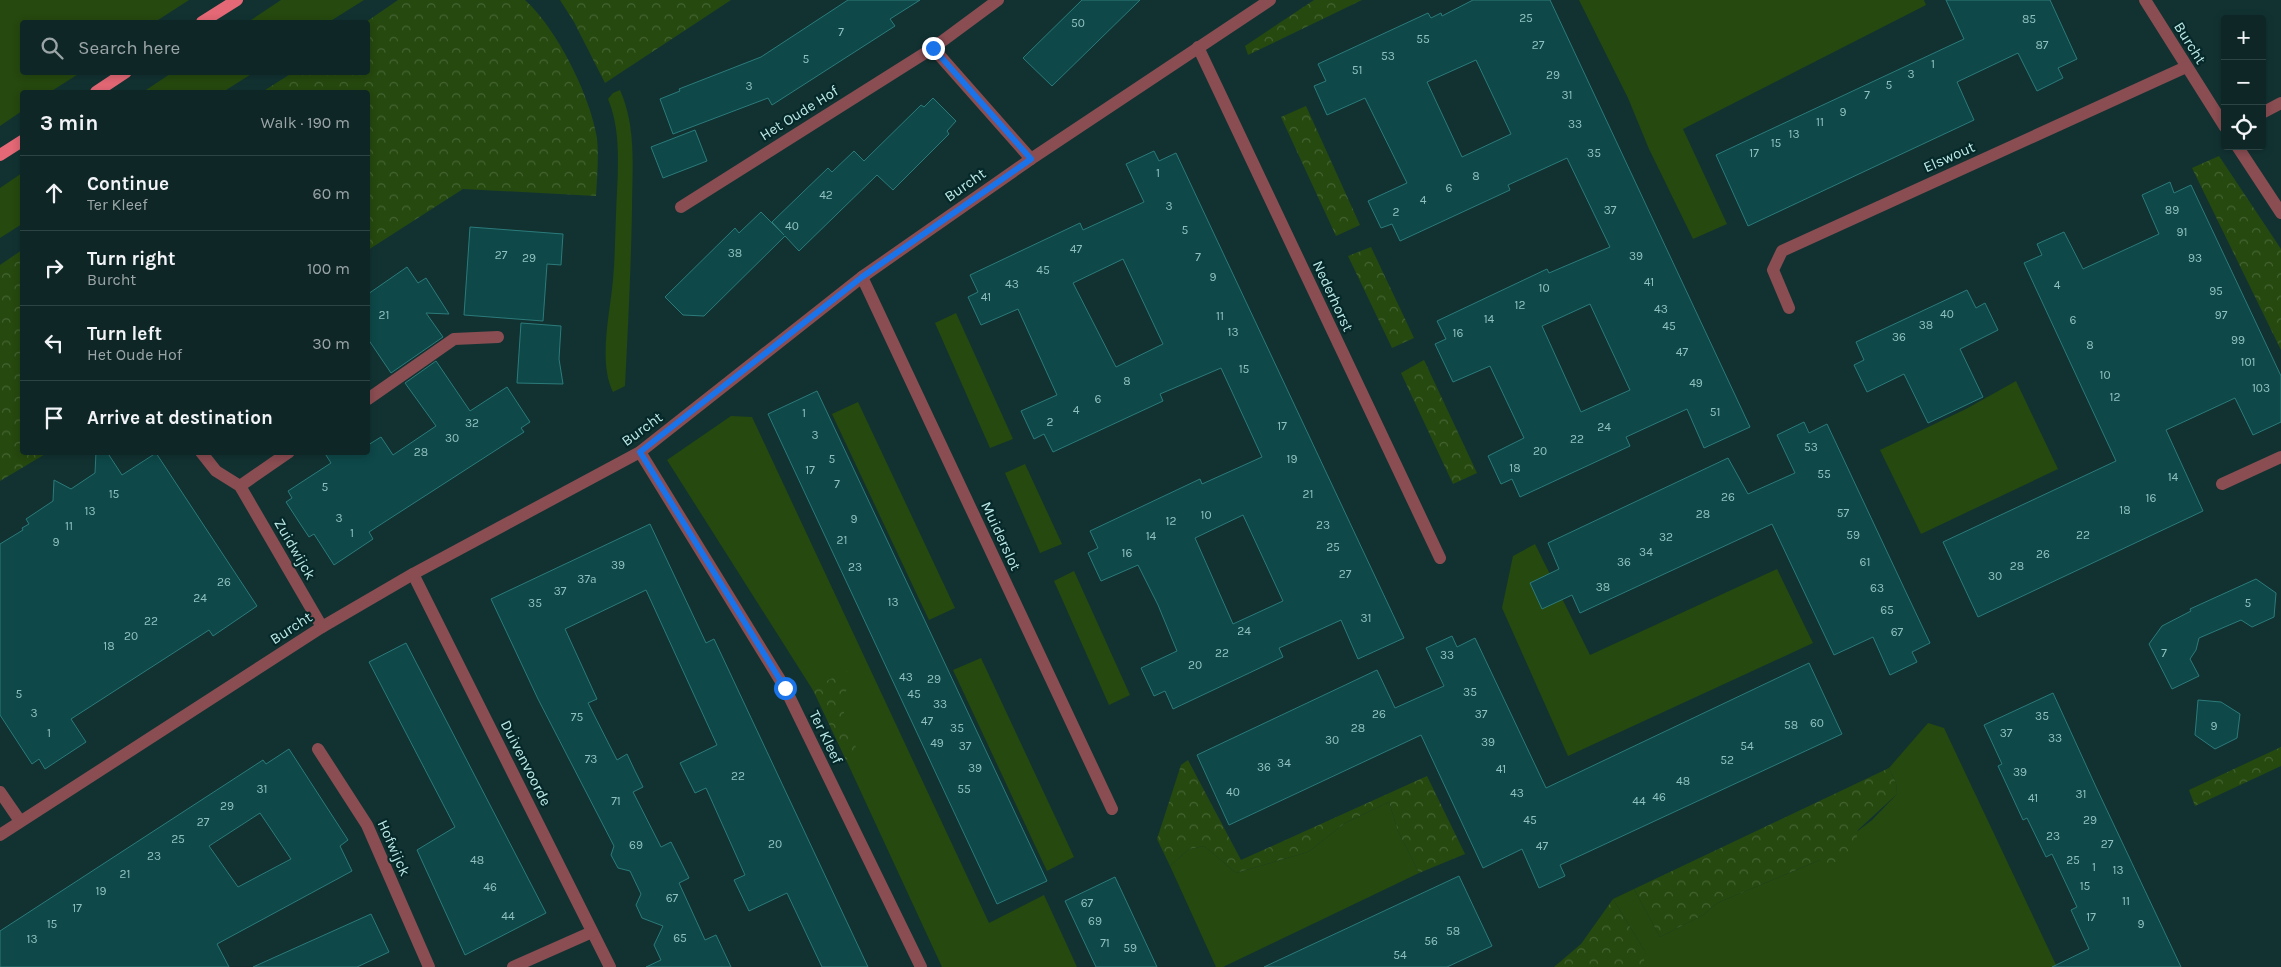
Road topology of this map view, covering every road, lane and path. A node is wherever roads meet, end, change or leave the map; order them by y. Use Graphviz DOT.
graph roads {
  1 [pos="237,0"];
  2 [pos="998,0"];
  3 [pos="1270,0"];
  4 [pos="2145,0"];
  5 [pos="205,20"];
  6 [pos="1198,47"];
  7 [pos="933,48"];
  8 [pos="2186,67"];
  9 [pos="122,75"];
  10 [pos="99,90"];
  11 [pos="2281,103"];
  12 [pos="2266,111"];
  13 [pos="2221,122"];
  14 [pos="20,141"];
  15 [pos="2240,150"];
  16 [pos="0,155"];
  17 [pos="1031,159"];
  18 [pos="681,206"];
  19 [pos="2281,213"];
  20 [pos="862,277"];
  21 [pos="1789,308"];
  22 [pos="498,337"];
  23 [pos="370,397"];
  24 [pos="640,452"];
  25 [pos="203,455"];
  26 [pos="285,455"];
  27 [pos="2281,457"];
  28 [pos="2222,484"];
  29 [pos="240,486"];
  30 [pos="1440,558"];
  31 [pos="413,574"];
  32 [pos="322,627"];
  33 [pos="318,749"];
  34 [pos="0,792"];
  35 [pos="1112,809"];
  36 [pos="20,821"];
  37 [pos="0,835"];
  38 [pos="592,932"];
  39 [pos="429,967"];
  40 [pos="513,967"];
  41 [pos="610,967"];
  42 [pos="920,967"];
  1 -- 5 [label="main road"];
  2 -- 7 [label="street, Het Oude Hof"];
  3 -- 6 [label="street, Burcht"];
  4 -- 8 [label="street, Burcht"];
  6 -- 17 [label="street, Burcht"];
  6 -- 30 [label="street, Nederhorst"];
  7 -- 17 [label="street"];
  7 -- 18 [label="street, Het Oude Hof"];
  8 -- 13 [label="street, Burcht"];
  8 -- 21 [label="street, Elswout"];
  9 -- 10 [label="main road"];
  11 -- 12 [label="street"];
  14 -- 16 [label="main road"];
  15 -- 19 [label="street"];
  17 -- 20 [label="street, Burcht"];
  20 -- 24 [label="street, Burcht"];
  20 -- 35 [label="street, Muiderslot"];
  22 -- 23 [label="street"];
  24 -- 31 [label="street, Burcht"];
  24 -- 42 [label="street, Ter Kleef"];
  25 -- 29 [label="street, Zuidwijck"];
  26 -- 29 [label="street"];
  27 -- 28 [label="street"];
  29 -- 32 [label="street, Zuidwijck"];
  31 -- 32 [label="street, Burcht"];
  31 -- 38 [label="street, Duivenvoorde"];
  32 -- 36 [label="street, Burcht"];
  33 -- 39 [label="street, Hofwijck"];
  34 -- 36 [label="street"];
  36 -- 37 [label="street, Burcht"];
  38 -- 40 [label="street"];
  38 -- 41 [label="street, Duivenvoorde"];
}
